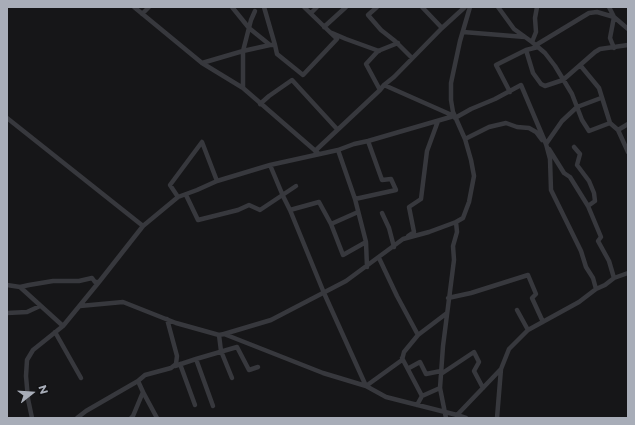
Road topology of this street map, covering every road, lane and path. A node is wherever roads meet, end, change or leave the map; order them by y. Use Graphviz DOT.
graph roads {
  1 [pos="134,7"];
  2 [pos="149,7"];
  3 [pos="232,7"];
  4 [pos="264,7"];
  5 [pos="304,7"];
  6 [pos="317,7"];
  7 [pos="346,7"];
  8 [pos="377,7"];
  9 [pos="422,7"];
  10 [pos="465,7"];
  11 [pos="470,7"];
  12 [pos="498,7"];
  13 [pos="537,7"];
  14 [pos="609,7"];
  15 [pos="255,11"];
  16 [pos="311,13"];
  17 [pos="142,14"];
  18 [pos="614,17"];
  19 [pos="324,27"];
  20 [pos="249,28"];
  21 [pos="442,28"];
  22 [pos="628,29"];
  23 [pos="329,32"];
  24 [pos="463,32"];
  25 [pos="526,37"];
  26 [pos="398,43"];
  27 [pos="273,45"];
  28 [pos="535,45"];
  29 [pos="628,45"];
  30 [pos="614,48"];
  31 [pos="526,50"];
  32 [pos="243,51"];
  33 [pos="379,51"];
  34 [pos="412,58"];
  35 [pos="202,63"];
  36 [pos="580,65"];
  37 [pos="563,80"];
  38 [pos="384,85"];
  39 [pos="243,88"];
  40 [pos="380,90"];
  41 [pos="510,92"];
  42 [pos="601,98"];
  43 [pos="260,104"];
  44 [pos="577,107"];
  45 [pos="455,117"];
  46 [pos="7,118"];
  47 [pos="438,121"];
  48 [pos="610,123"];
  49 [pos="628,124"];
  50 [pos="337,129"];
  51 [pos="618,130"];
  52 [pos="465,139"];
  53 [pos="368,141"];
  54 [pos="546,144"];
  55 [pos="574,147"];
  56 [pos="627,149"];
  57 [pos="338,150"];
  58 [pos="315,151"];
  59 [pos="319,154"];
  60 [pos="270,165"];
  61 [pos="217,180"];
  62 [pos="296,186"];
  63 [pos="186,195"];
  64 [pos="283,196"];
  65 [pos="178,197"];
  66 [pos="355,199"];
  67 [pos="588,206"];
  68 [pos="290,210"];
  69 [pos="358,212"];
  70 [pos="382,213"];
  71 [pos="456,222"];
  72 [pos="331,224"];
  73 [pos="143,226"];
  74 [pos="403,239"];
  75 [pos="366,242"];
  76 [pos="394,247"];
  77 [pos="379,258"];
  78 [pos="367,267"];
  79 [pos="628,272"];
  80 [pos="614,278"];
  81 [pos="99,282"];
  82 [pos="7,285"];
  83 [pos="20,288"];
  84 [pos="596,289"];
  85 [pos="324,293"];
  86 [pos="448,298"];
  87 [pos="40,306"];
  88 [pos="80,306"];
  89 [pos="517,310"];
  90 [pos="7,313"];
  91 [pos="447,313"];
  92 [pos="167,319"];
  93 [pos="544,322"];
  94 [pos="63,326"];
  95 [pos="528,330"];
  96 [pos="55,332"];
  97 [pos="221,334"];
  98 [pos="418,334"];
  99 [pos="221,351"];
  100 [pos="402,358"];
  101 [pos="196,359"];
  102 [pos="180,364"];
  103 [pos="175,366"];
  104 [pos="258,367"];
  105 [pos="409,368"];
  106 [pos="501,369"];
  107 [pos="441,372"];
  108 [pos="81,378"];
  109 [pos="232,378"];
  110 [pos="138,381"];
  111 [pos="366,386"];
  112 [pos="440,388"];
  113 [pos="483,388"];
  114 [pos="143,392"];
  115 [pos="422,396"];
  116 [pos="195,405"];
  117 [pos="418,405"];
  118 [pos="213,406"];
  119 [pos="444,412"];
  120 [pos="457,415"];
  121 [pos="32,418"];
  122 [pos="77,418"];
  123 [pos="131,418"];
  124 [pos="157,418"];
  125 [pos="446,418"];
  126 [pos="466,418"];
  127 [pos="497,418"];
  1 -- 17 [label="street"];
  2 -- 17 [label="street"];
  3 -- 20 [label="street"];
  4 -- 27 [label="street"];
  5 -- 16 [label="street"];
  6 -- 16 [label="street"];
  7 -- 19 [label="street"];
  8 -- 26 [label="street"];
  9 -- 21 [label="street"];
  10 -- 21 [label="street"];
  11 -- 24 [label="street"];
  12 -- 25 [label="street"];
  13 -- 28 [label="street"];
  14 -- 18 [label="street"];
  15 -- 20 [label="street"];
  16 -- 19 [label="street"];
  17 -- 35 [label="street"];
  18 -- 22 [label="street"];
  18 -- 28 [label="street"];
  18 -- 30 [label="street"];
  19 -- 23 [label="street"];
  20 -- 27 [label="street"];
  20 -- 32 [label="street"];
  21 -- 34 [label="street"];
  23 -- 27 [label="street"];
  23 -- 33 [label="street"];
  24 -- 25 [label="street"];
  24 -- 45 [label="street"];
  25 -- 28 [label="street"];
  26 -- 33 [label="street"];
  26 -- 34 [label="street"];
  27 -- 32 [label="street"];
  28 -- 31 [label="street"];
  28 -- 37 [label="street"];
  29 -- 30 [label="street"];
  30 -- 36 [label="street"];
  31 -- 37 [label="street"];
  31 -- 41 [label="street"];
  32 -- 35 [label="street"];
  32 -- 39 [label="street"];
  33 -- 40 [label="street"];
  34 -- 38 [label="street"];
  35 -- 39 [label="street"];
  36 -- 37 [label="street"];
  36 -- 42 [label="street"];
  37 -- 44 [label="street"];
  38 -- 40 [label="street"];
  38 -- 45 [label="street"];
  39 -- 43 [label="street"];
  40 -- 50 [label="street"];
  41 -- 45 [label="street"];
  41 -- 54 [label="street"];
  42 -- 44 [label="street"];
  42 -- 48 [label="street"];
  43 -- 50 [label="street"];
  43 -- 58 [label="street"];
  44 -- 48 [label="street"];
  44 -- 54 [label="street"];
  45 -- 47 [label="street"];
  45 -- 52 [label="street"];
  46 -- 73 [label="street"];
  47 -- 53 [label="street"];
  47 -- 74 [label="street"];
  48 -- 51 [label="street"];
  49 -- 51 [label="street"];
  50 -- 58 [label="street"];
  51 -- 56 [label="street"];
  52 -- 54 [label="street"];
  52 -- 71 [label="street"];
  53 -- 57 [label="street"];
  53 -- 66 [label="street"];
  54 -- 67 [label="street"];
  54 -- 84 [label="street"];
  55 -- 67 [label="street"];
  57 -- 59 [label="street"];
  57 -- 66 [label="street"];
  58 -- 59 [label="street"];
  59 -- 60 [label="street"];
  60 -- 61 [label="street"];
  60 -- 64 [label="street"];
  61 -- 63 [label="street"];
  61 -- 65 [label="street"];
  62 -- 64 [label="street"];
  63 -- 64 [label="street"];
  63 -- 65 [label="street"];
  64 -- 68 [label="street"];
  65 -- 73 [label="street"];
  66 -- 69 [label="street"];
  67 -- 80 [label="street"];
  68 -- 72 [label="street"];
  68 -- 85 [label="street"];
  69 -- 72 [label="street"];
  69 -- 75 [label="street"];
  70 -- 76 [label="street"];
  71 -- 74 [label="street"];
  71 -- 86 [label="street"];
  72 -- 75 [label="street"];
  73 -- 81 [label="street"];
  74 -- 76 [label="street"];
  75 -- 78 [label="street"];
  76 -- 77 [label="street"];
  77 -- 78 [label="street"];
  77 -- 98 [label="street"];
  78 -- 85 [label="street"];
  79 -- 80 [label="street"];
  80 -- 84 [label="street"];
  81 -- 83 [label="street"];
  81 -- 88 [label="street"];
  82 -- 83 [label="street"];
  83 -- 87 [label="street"];
  84 -- 93 [label="street"];
  85 -- 97 [label="street"];
  85 -- 111 [label="street"];
  86 -- 91 [label="street"];
  86 -- 93 [label="street"];
  87 -- 90 [label="street"];
  87 -- 94 [label="street"];
  88 -- 92 [label="street"];
  88 -- 94 [label="street"];
  89 -- 95 [label="street"];
  91 -- 98 [label="street"];
  91 -- 107 [label="street"];
  92 -- 97 [label="street"];
  92 -- 103 [label="street"];
  93 -- 95 [label="street"];
  94 -- 96 [label="street"];
  95 -- 106 [label="street"];
  96 -- 108 [label="street"];
  96 -- 121 [label="street"];
  97 -- 99 [label="street"];
  97 -- 111 [label="street"];
  98 -- 100 [label="street"];
  99 -- 101 [label="street"];
  99 -- 104 [label="street"];
  99 -- 109 [label="street"];
  100 -- 105 [label="street"];
  100 -- 111 [label="street"];
  101 -- 102 [label="street"];
  101 -- 118 [label="street"];
  102 -- 103 [label="street"];
  102 -- 116 [label="street"];
  103 -- 110 [label="street"];
  105 -- 107 [label="street"];
  105 -- 115 [label="street"];
  106 -- 113 [label="street"];
  106 -- 127 [label="street"];
  107 -- 112 [label="street"];
  107 -- 113 [label="street"];
  110 -- 114 [label="street"];
  110 -- 122 [label="street"];
  111 -- 117 [label="street"];
  112 -- 115 [label="street"];
  112 -- 119 [label="street"];
  113 -- 120 [label="street"];
  114 -- 123 [label="street"];
  114 -- 124 [label="street"];
  115 -- 117 [label="street"];
  117 -- 119 [label="street"];
  119 -- 120 [label="street"];
  119 -- 125 [label="street"];
  120 -- 126 [label="street"];
}
